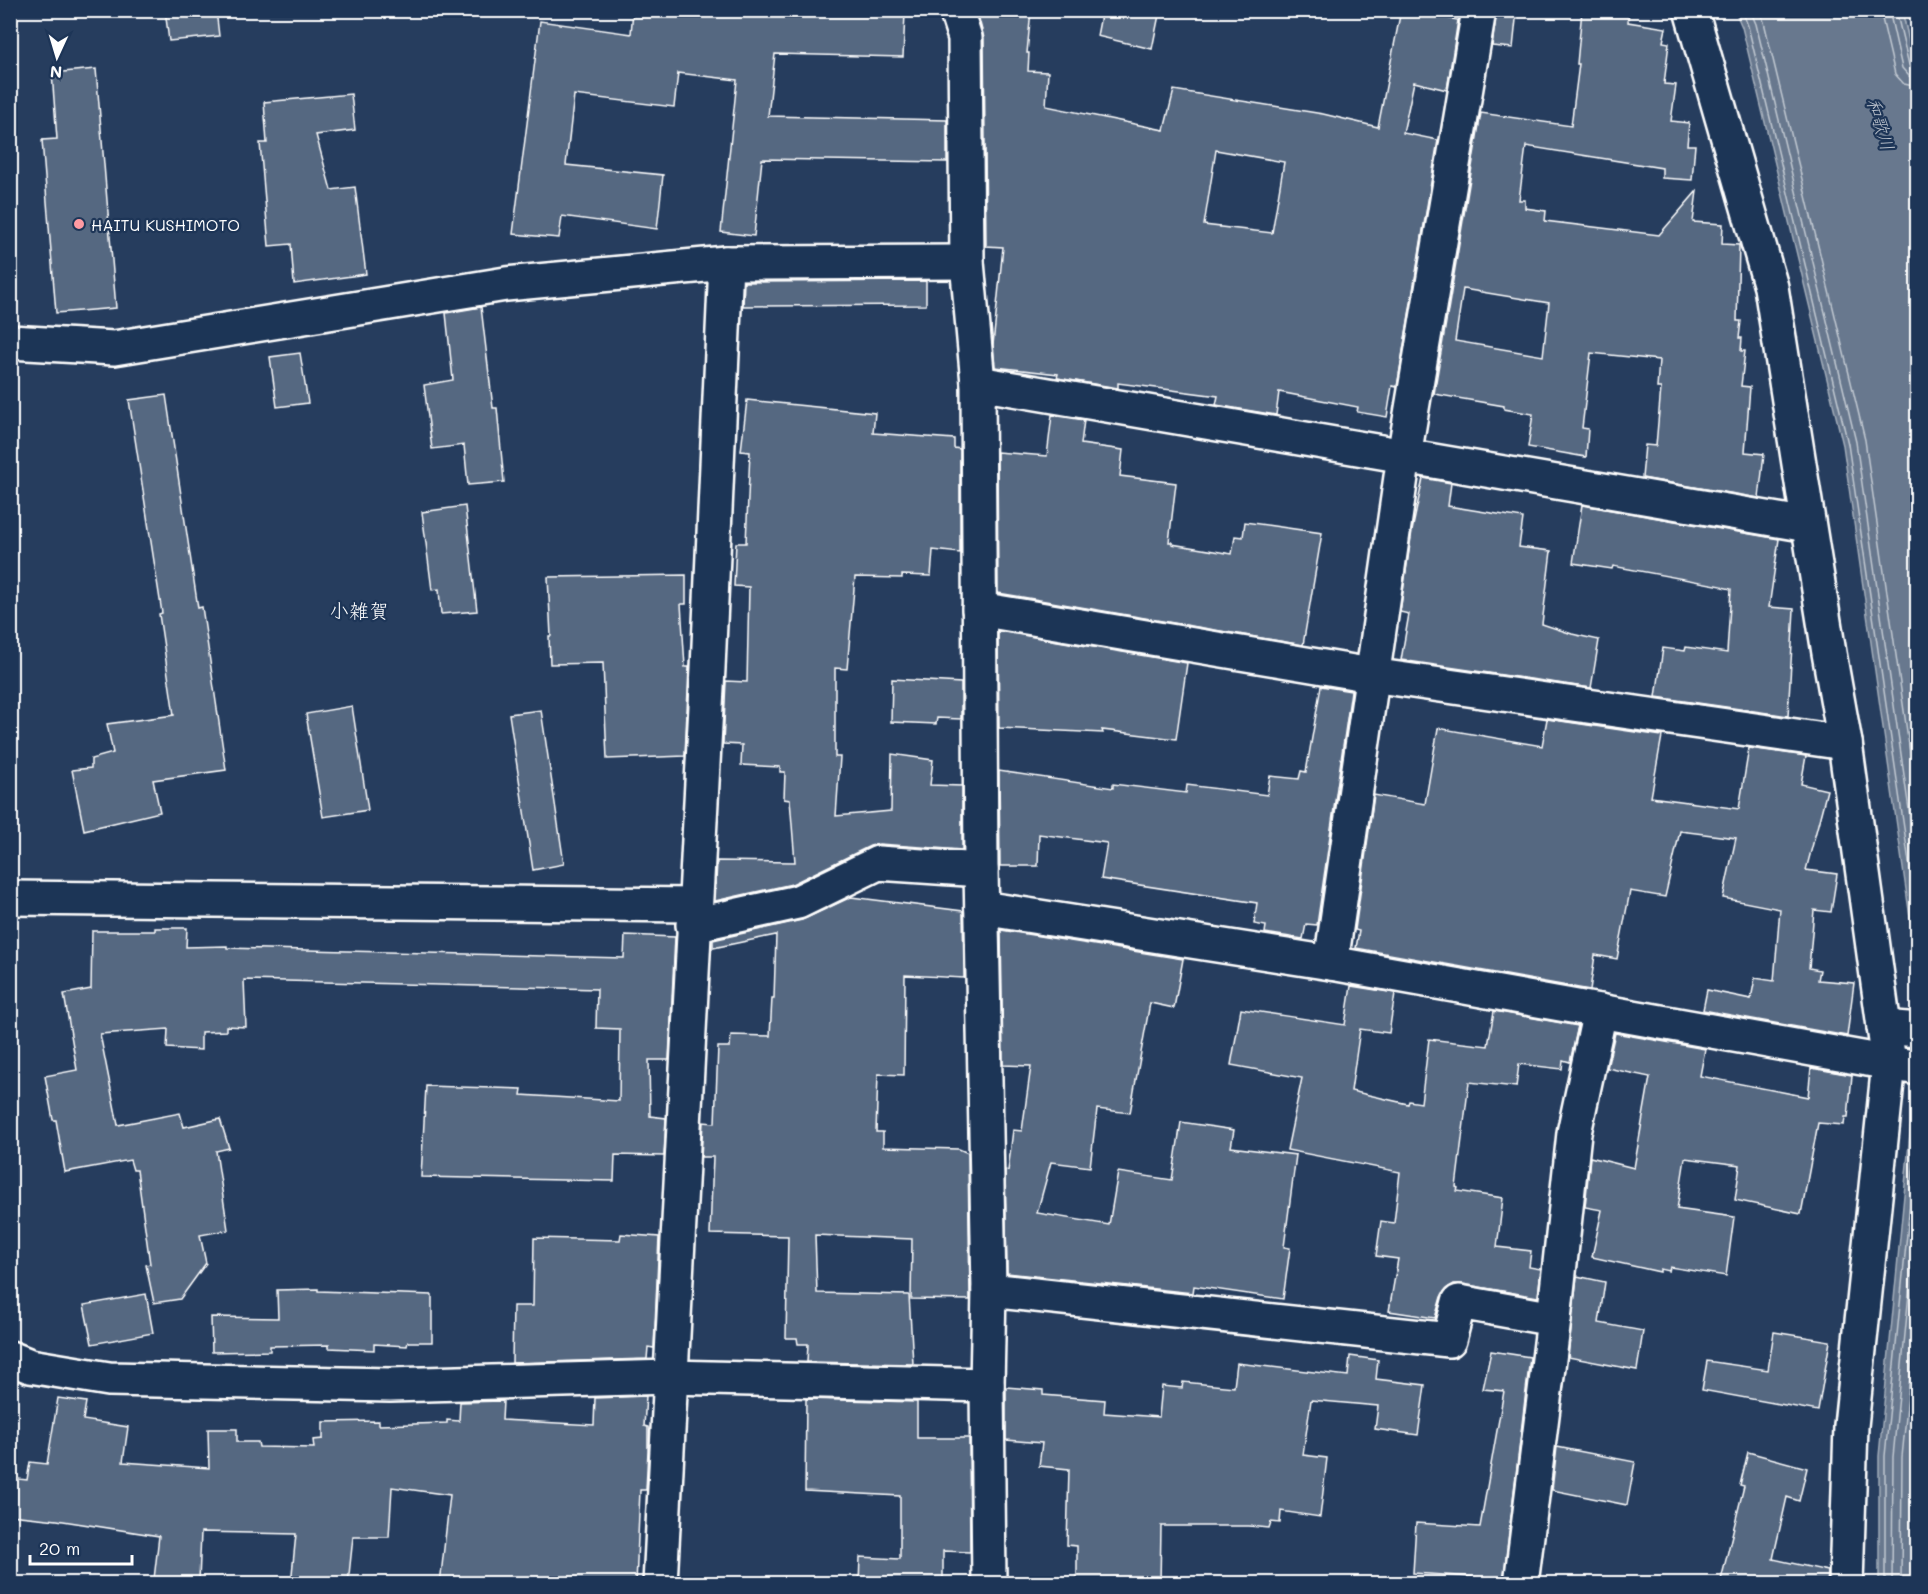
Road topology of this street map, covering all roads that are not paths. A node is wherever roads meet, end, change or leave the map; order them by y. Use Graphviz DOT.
graph roads {
  1 [pos="956,10"];
  2 [pos="1479,10"];
  3 [pos="1691,10"];
  4 [pos="967,262"];
  5 [pos="726,263"];
  6 [pos="10,342"];
  7 [pos="978,382"];
  8 [pos="1404,456"];
  9 [pos="1808,525"];
  10 [pos="979,609"];
  11 [pos="1371,675"];
  12 [pos="1845,743"];
  13 [pos="981,870"];
  14 [pos="10,898"];
  15 [pos="982,908"];
  16 [pos="694,915"];
  17 [pos="1331,963"];
  18 [pos="1599,1011"];
  19 [pos="1884,1026"];
  20 [pos="1917,1030"];
  21 [pos="1906,1066"];
  22 [pos="988,1290"];
  23 [pos="1554,1319"];
  24 [pos="10,1358"];
  25 [pos="670,1377"];
  26 [pos="987,1385"];
  27 [pos="660,1584"];
  28 [pos="989,1584"];
  29 [pos="1521,1584"];
  30 [pos="1846,1584"];
  1 -- 4 [label="street"];
  2 -- 8 [label="street"];
  3 -- 9 [label="street"];
  4 -- 5 [label="street"];
  4 -- 7 [label="street"];
  5 -- 6 [label="street"];
  5 -- 16 [label="street"];
  7 -- 8 [label="street"];
  7 -- 10 [label="street"];
  8 -- 9 [label="street"];
  8 -- 11 [label="street"];
  9 -- 12 [label="street"];
  10 -- 11 [label="street"];
  10 -- 13 [label="street"];
  11 -- 12 [label="street"];
  11 -- 17 [label="street"];
  12 -- 19 [label="street"];
  13 -- 15 [label="street"];
  13 -- 16 [label="street"];
  14 -- 16 [label="street"];
  15 -- 17 [label="street"];
  15 -- 22 [label="street"];
  16 -- 25 [label="street"];
  17 -- 18 [label="street"];
  18 -- 21 [label="street"];
  18 -- 23 [label="street"];
  19 -- 20 [label="street"];
  19 -- 21 [label="street"];
  21 -- 30 [label="street"];
  22 -- 23 [label="street"];
  22 -- 26 [label="street"];
  23 -- 29 [label="street"];
  24 -- 25 [label="street"];
  25 -- 26 [label="street"];
  25 -- 27 [label="street"];
  26 -- 28 [label="street"];
}
